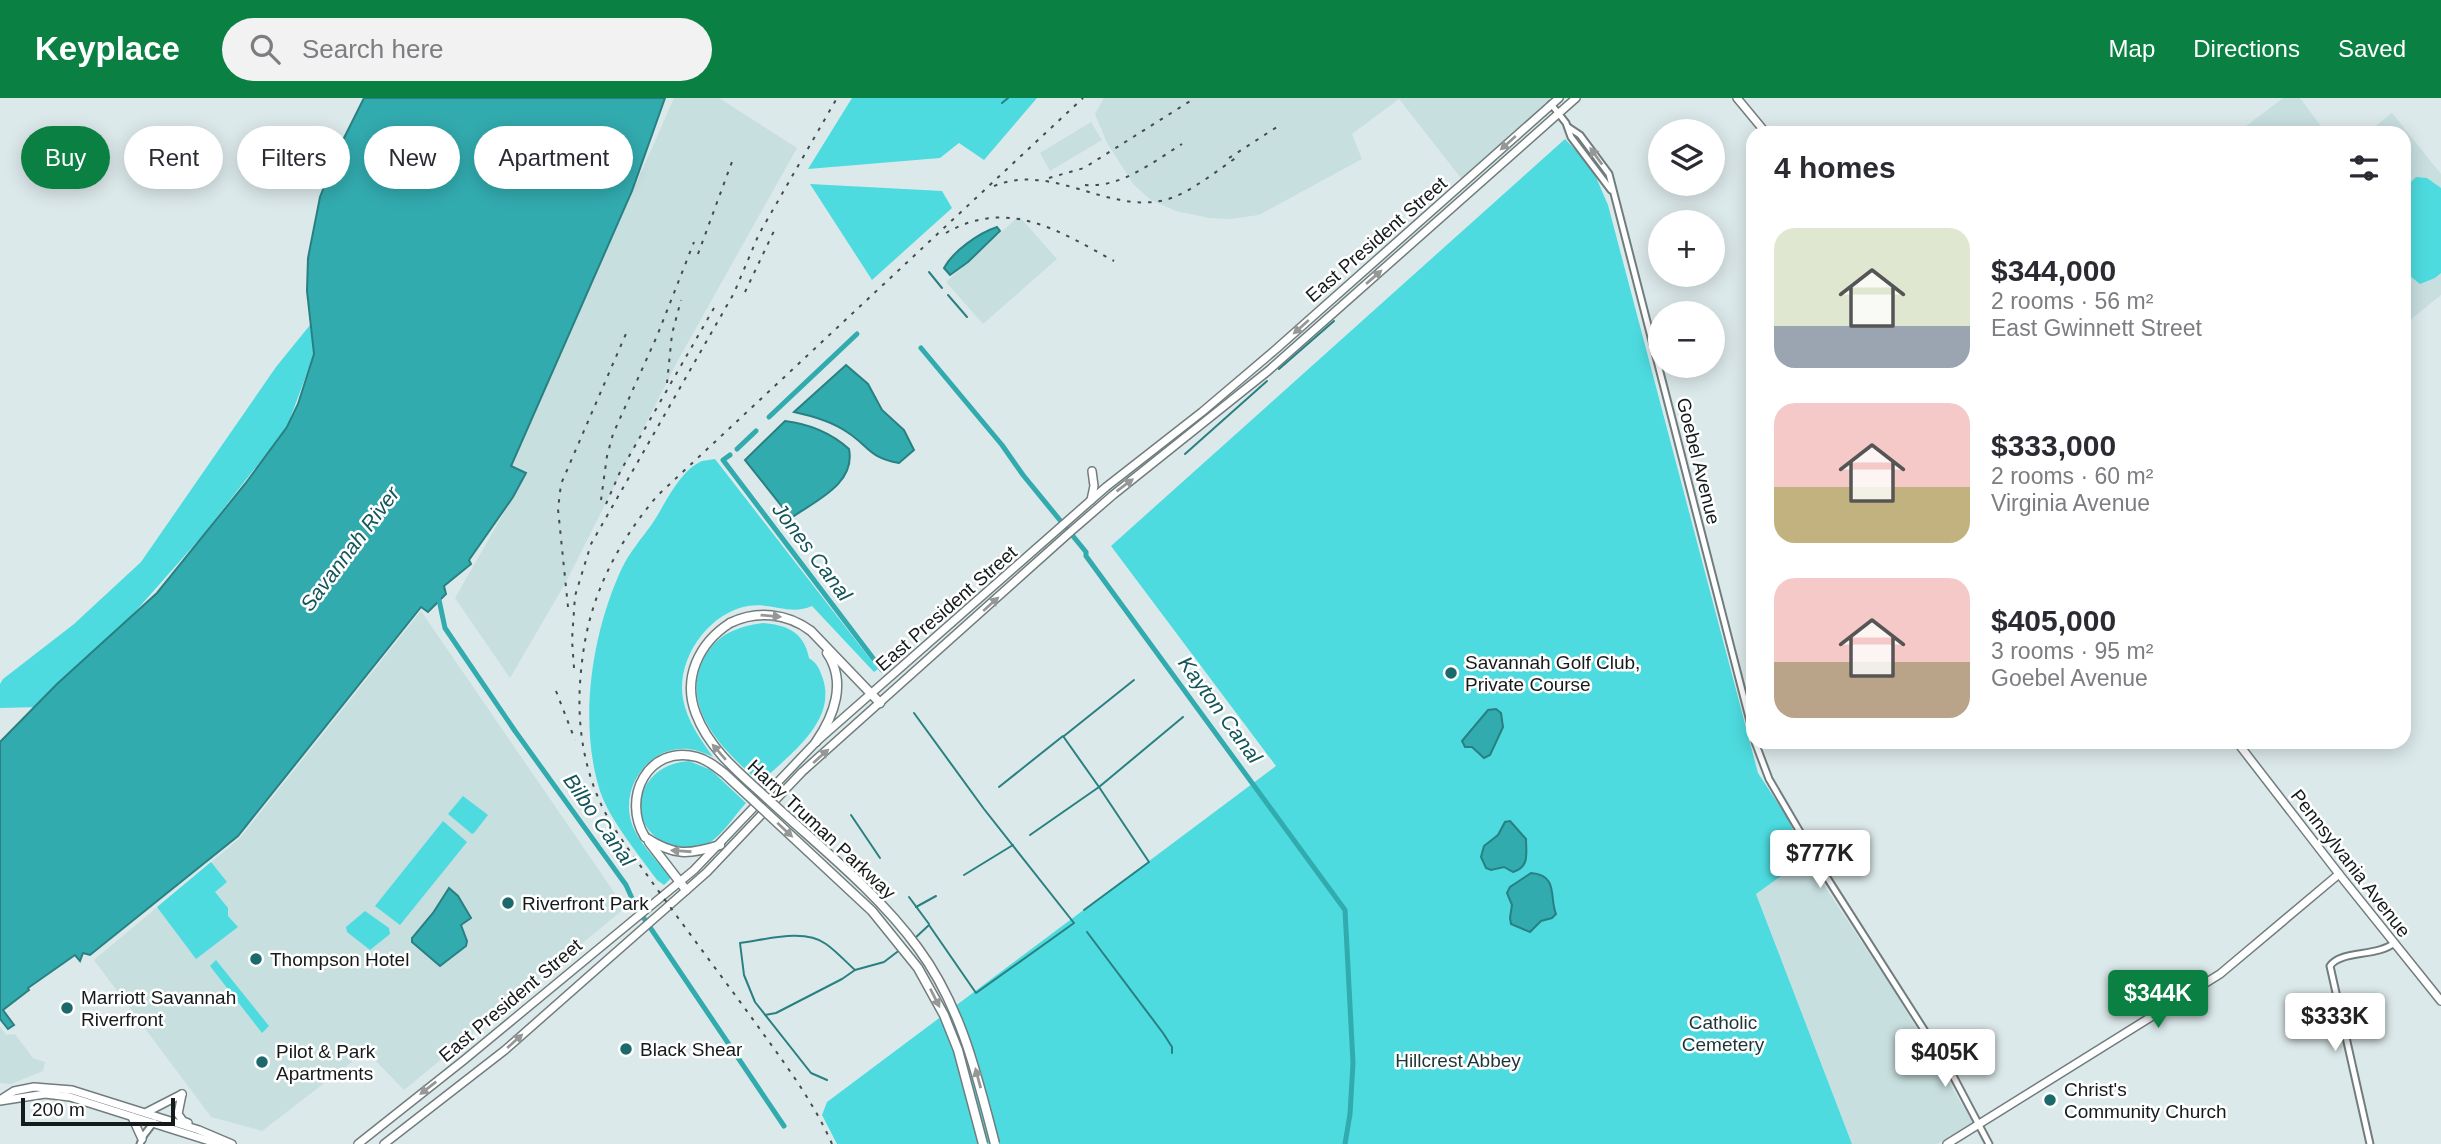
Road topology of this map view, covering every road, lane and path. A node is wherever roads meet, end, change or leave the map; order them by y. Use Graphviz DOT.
graph roads {
  1 [pos="1559,98"];
  2 [pos="1576,98"];
  3 [pos="1737,98"];
  4 [pos="1551,104"];
  5 [pos="1559,113"];
  6 [pos="1760,126"];
  7 [pos="1202,412"];
  8 [pos="1175,447"];
  9 [pos="1091,471"];
  10 [pos="1091,500"];
  11 [pos="811,631"];
  12 [pos="872,695"];
  13 [pos="880,703"];
  14 [pos="1746,709"];
  15 [pos="816,742"];
  16 [pos="1757,749"];
  17 [pos="2243,749"];
  18 [pos="645,837"];
  19 [pos="720,845"];
  20 [pos="2339,874"];
  21 [pos="680,881"];
  22 [pos="686,890"];
  23 [pos="2393,943"];
  24 [pos="2441,1001"];
  25 [pos="0,1100"];
  26 [pos="142,1112"];
  27 [pos="132,1116"];
  28 [pos="156,1120"];
  29 [pos="1979,1124"];
  30 [pos="220,1141"];
  31 [pos="141,1142"];
  32 [pos="232,1144"];
  33 [pos="358,1144"];
  34 [pos="384,1144"];
  35 [pos="983,1144"];
  36 [pos="995,1144"];
  37 [pos="1947,1144"];
  38 [pos="1989,1144"];
  39 [pos="2370,1144"];
  1 -- 4 [label="main road, East President Street"];
  2 -- 5 [label="main road, East President Street"];
  3 -- 6 [label="main road"];
  4 -- 5 [label="street, Goebel Avenue"];
  4 -- 7 [label="main road, East President Street, one-way"];
  8 -- 5 [label="main road, East President Street, one-way"];
  5 -- 14 [label="street, Goebel Avenue"];
  7 -- 8 [label="main road"];
  7 -- 10 [label="main road, East President Street"];
  13 -- 8 [label="main road, East President Street, one-way"];
  9 -- 10 [label="main road"];
  10 -- 12 [label="main road, East President Street"];
  11 -- 12 [label="highway"];
  11 -- 15 [label="highway"];
  36 -- 11 [label="highway, Harry Truman Parkway, one-way, bridge"];
  12 -- 13 [label="highway"];
  12 -- 15 [label="main road, East President Street"];
  22 -- 13 [label="main road, East President Street, one-way"];
  15 -- 19 [label="main road, East President Street"];
  16 -- 29 [label="street, Goebel Avenue"];
  17 -- 20 [label="main road, Pennsylvania Avenue"];
  19 -- 18 [label="highway, one-way"];
  18 -- 21 [label="highway"];
  18 -- 35 [label="highway, Harry Truman Parkway, one-way, bridge"];
  19 -- 21 [label="main road, East President Street"];
  20 -- 23 [label="main road, Pennsylvania Avenue"];
  20 -- 29 [label="main road"];
  21 -- 22 [label="highway"];
  21 -- 33 [label="main road, East President Street, one-way"];
  34 -- 22 [label="main road, East President Street, one-way"];
  23 -- 24 [label="main road, Pennsylvania Avenue"];
  23 -- 39 [label="street"];
  25 -- 26 [label="main road"];
  25 -- 27 [label="main road"];
  26 -- 28 [label="main road"];
  26 -- 30 [label="main road"];
  27 -- 28 [label="main road"];
  27 -- 31 [label="main road"];
  28 -- 30 [label="main road"];
  28 -- 31 [label="street"];
  29 -- 37 [label="main road"];
  29 -- 38 [label="street, Goebel Avenue"];
  30 -- 32 [label="main road"];
}
